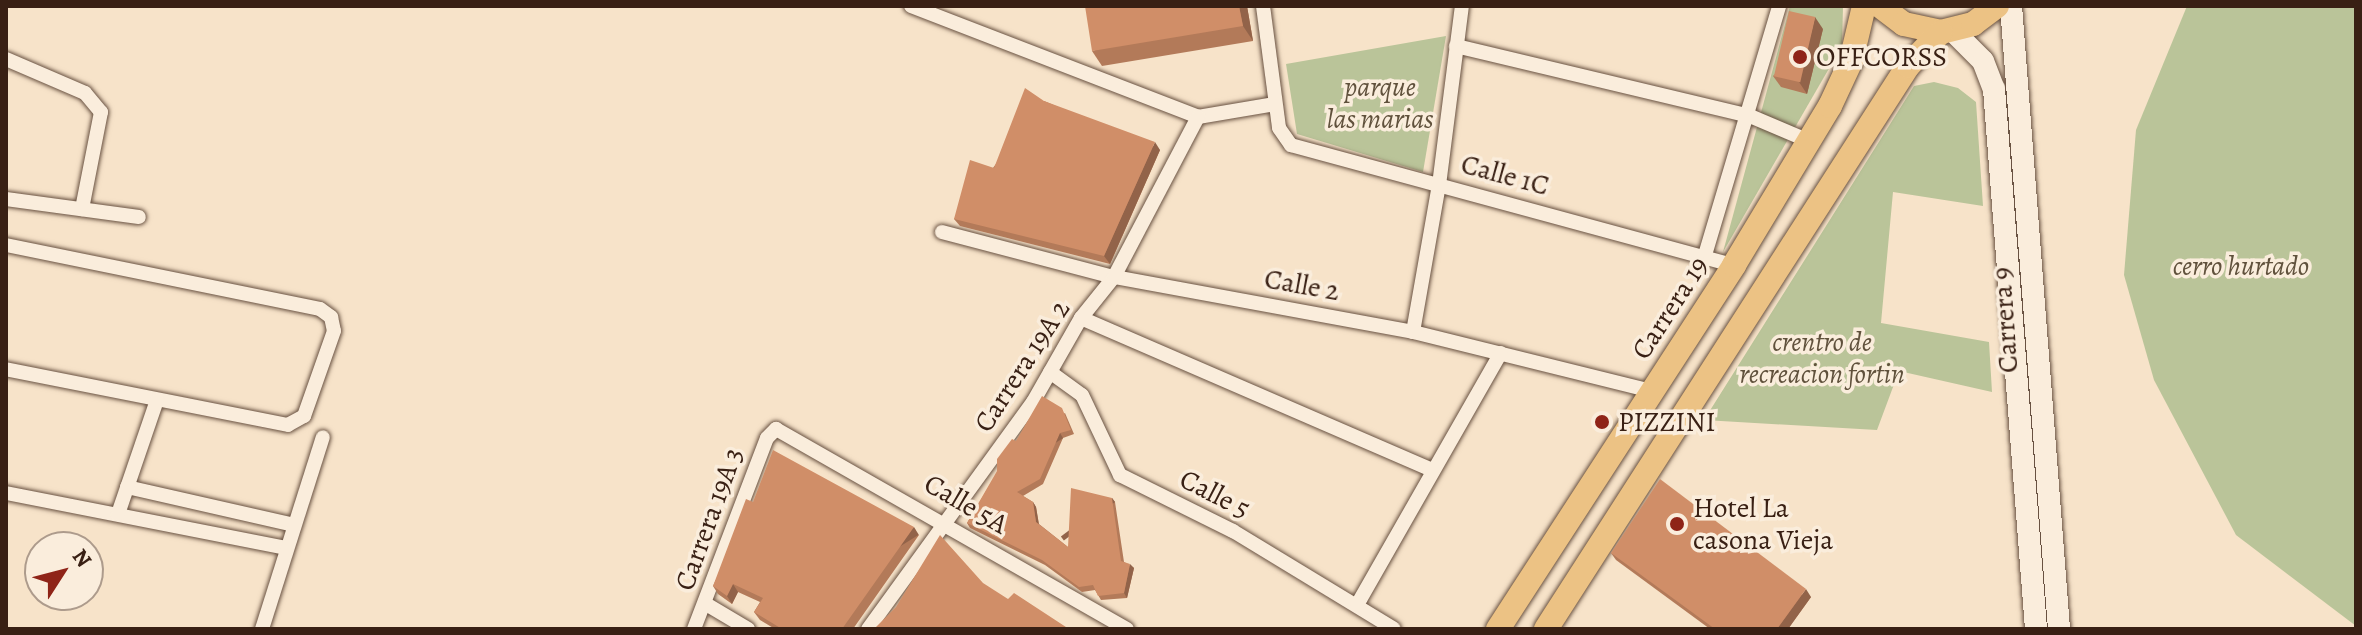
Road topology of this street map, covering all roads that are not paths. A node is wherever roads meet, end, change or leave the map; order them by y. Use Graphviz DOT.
graph roads {
  1 [pos="1263,6"];
  2 [pos="1462,6"];
  3 [pos="1779,6"];
  4 [pos="1864,6"];
  5 [pos="1880,6"];
  6 [pos="1997,6"];
  7 [pos="2011,6"];
  8 [pos="911,7"];
  9 [pos="1947,31"];
  10 [pos="1456,46"];
  11 [pos="6,59"];
  12 [pos="1275,104"];
  13 [pos="1750,116"];
  14 [pos="1198,117"];
  15 [pos="1809,141"];
  16 [pos="1439,185"];
  17 [pos="6,199"];
  18 [pos="82,209"];
  19 [pos="139,217"];
  20 [pos="942,232"];
  21 [pos="6,245"];
  22 [pos="1705,255"];
  23 [pos="1734,265"];
  24 [pos="1114,277"];
  25 [pos="1081,318"];
  26 [pos="1413,332"];
  27 [pos="1501,353"];
  28 [pos="6,369"];
  29 [pos="1050,372"];
  30 [pos="1652,391"];
  31 [pos="157,400"];
  32 [pos="776,429"];
  33 [pos="323,437"];
  34 [pos="1432,470"];
  35 [pos="127,487"];
  36 [pos="6,493"];
  37 [pos="118,514"];
  38 [pos="947,523"];
  39 [pos="294,525"];
  40 [pos="286,548"];
  41 [pos="706,604"];
  42 [pos="1357,605"];
  43 [pos="262,629"];
  44 [pos="694,629"];
  45 [pos="748,629"];
  46 [pos="868,629"];
  47 [pos="1127,629"];
  48 [pos="1394,629"];
  49 [pos="1498,629"];
  50 [pos="1546,629"];
  51 [pos="2036,629"];
  52 [pos="2059,629"];
  1 -- 12 [label="street"];
  2 -- 10 [label="street"];
  3 -- 13 [label="street"];
  4 -- 15 [label="highway, Carrera 19"];
  5 -- 9 [label="highway"];
  6 -- 9 [label="highway"];
  7 -- 52 [label="main road, Carrera 9"];
  8 -- 14 [label="street"];
  9 -- 50 [label="highway"];
  9 -- 51 [label="main road, Carrera 9"];
  10 -- 13 [label="street"];
  10 -- 16 [label="street"];
  11 -- 18 [label="street"];
  12 -- 14 [label="street"];
  12 -- 16 [label="street, Calle 1C"];
  13 -- 15 [label="street"];
  13 -- 22 [label="street"];
  14 -- 24 [label="street, Carrera 19A 2"];
  15 -- 23 [label="highway, Carrera 19"];
  16 -- 22 [label="street, Calle 1C"];
  16 -- 26 [label="street"];
  17 -- 18 [label="street"];
  18 -- 19 [label="street"];
  20 -- 24 [label="street, Calle 2"];
  21 -- 31 [label="street"];
  22 -- 23 [label="street, Calle 1C"];
  23 -- 30 [label="highway, Carrera 19"];
  24 -- 25 [label="street, Carrera 19A 2"];
  24 -- 26 [label="street, Calle 2"];
  25 -- 29 [label="street, Carrera 19A 2"];
  25 -- 34 [label="street"];
  26 -- 27 [label="street, Calle 2"];
  27 -- 30 [label="street, Calle 2"];
  27 -- 34 [label="street"];
  28 -- 31 [label="street"];
  29 -- 38 [label="street, Carrera 19A 2"];
  29 -- 42 [label="street, Calle 5"];
  30 -- 49 [label="highway, Carrera 19"];
  31 -- 35 [label="street"];
  32 -- 38 [label="street, Calle 5A"];
  32 -- 41 [label="street, Carrera 19A 3"];
  33 -- 39 [label="street"];
  34 -- 42 [label="street"];
  35 -- 37 [label="street"];
  35 -- 39 [label="street"];
  36 -- 37 [label="street"];
  37 -- 40 [label="street"];
  38 -- 46 [label="street, Carrera 19A 2"];
  38 -- 47 [label="street, Calle 5A"];
  39 -- 40 [label="street"];
  40 -- 43 [label="street"];
  41 -- 44 [label="street, Carrera 19A 3"];
  41 -- 45 [label="street"];
  42 -- 48 [label="street, Calle 5"];
}
